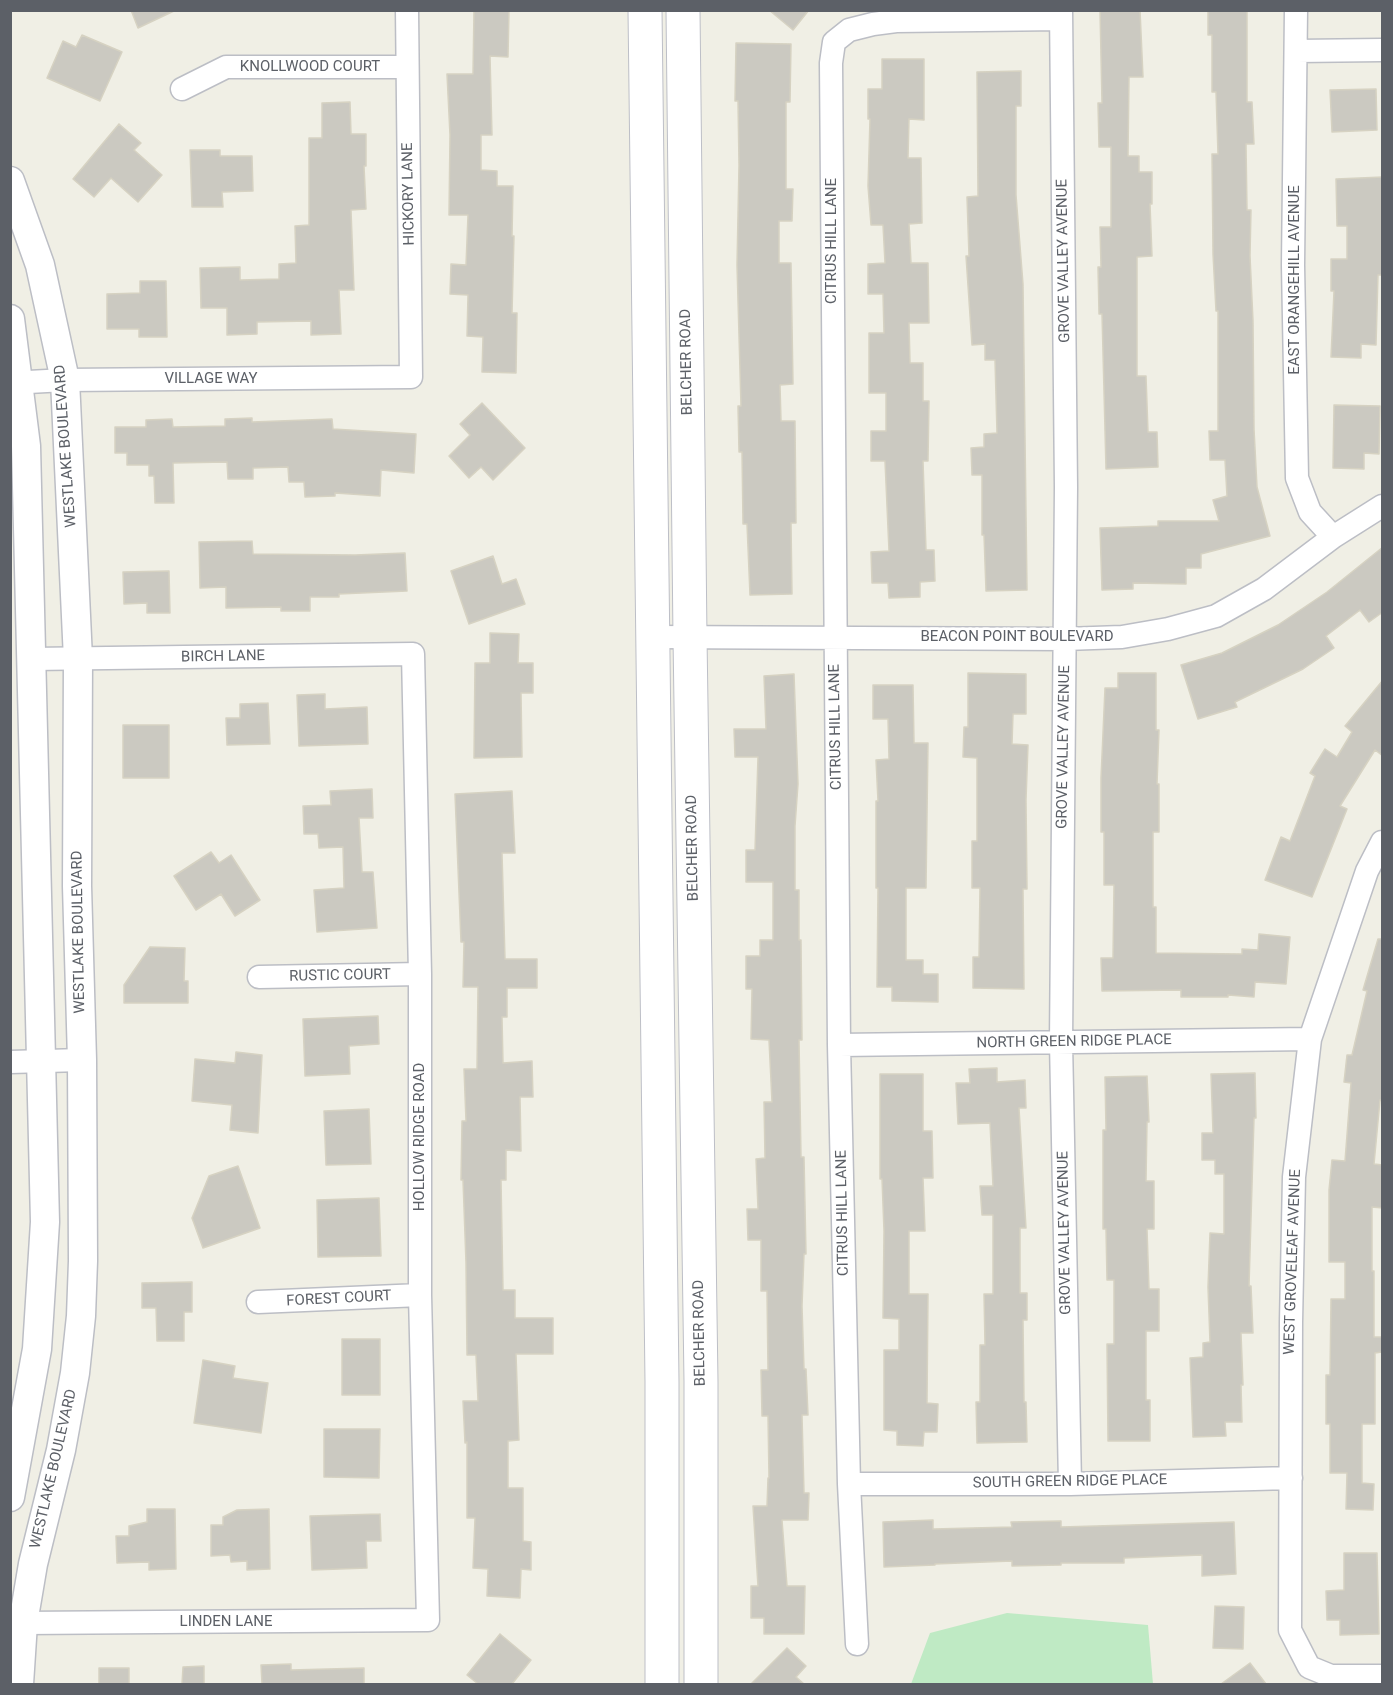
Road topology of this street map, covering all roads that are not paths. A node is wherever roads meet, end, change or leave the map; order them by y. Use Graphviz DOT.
graph roads {
  1 [pos="407,10"];
  2 [pos="645,10"];
  3 [pos="683,10"];
  4 [pos="1296,10"];
  5 [pos="1061,15"];
  6 [pos="1383,50"];
  7 [pos="1297,51"];
  8 [pos="407,67"];
  9 [pos="182,90"];
  10 [pos="10,181"];
  11 [pos="10,319"];
  12 [pos="411,377"];
  13 [pos="65,380"];
  14 [pos="15,383"];
  15 [pos="1383,506"];
  16 [pos="1333,537"];
  17 [pos="835,636"];
  18 [pos="652,637"];
  19 [pos="690,637"];
  20 [pos="1065,639"];
  21 [pos="413,654"];
  22 [pos="78,659"];
  23 [pos="32,660"];
  24 [pos="1383,842"];
  25 [pos="420,974"];
  26 [pos="259,977"];
  27 [pos="1310,1039"];
  28 [pos="1061,1042"];
  29 [pos="839,1045"];
  30 [pos="42,1060"];
  31 [pos="82,1060"];
  32 [pos="10,1062"];
  33 [pos="420,1295"];
  34 [pos="258,1302"];
  35 [pos="1291,1478"];
  36 [pos="849,1484"];
  37 [pos="1070,1484"];
  38 [pos="10,1497"];
  39 [pos="428,1620"];
  40 [pos="23,1623"];
  41 [pos="857,1644"];
  42 [pos="1383,1676"];
  43 [pos="19,1684"];
  44 [pos="662,1684"];
  45 [pos="700,1684"];
  1 -- 8 [label="street, HICKORY LANE"];
  2 -- 18 [label="main road"];
  3 -- 19 [label="main road, BELCHER ROAD"];
  4 -- 7 [label="street, EAST ORANGEHILL AVENUE"];
  5 -- 17 [label="street, CITRUS HILL LANE"];
  5 -- 20 [label="street, GROVE VALLEY AVENUE"];
  6 -- 7 [label="street"];
  7 -- 16 [label="street, EAST ORANGEHILL AVENUE"];
  8 -- 9 [label="street, KNOLLWOOD COURT"];
  8 -- 12 [label="street, HICKORY LANE"];
  10 -- 13 [label="street, WESTLAKE BOULEVARD"];
  11 -- 14 [label="street"];
  12 -- 13 [label="street, VILLAGE WAY"];
  13 -- 14 [label="street, VILLAGE WAY"];
  13 -- 22 [label="street, WESTLAKE BOULEVARD"];
  14 -- 23 [label="street"];
  15 -- 16 [label="street, BEACON POINT BOULEVARD"];
  16 -- 20 [label="street, BEACON POINT BOULEVARD"];
  17 -- 19 [label="street, BEACON POINT BOULEVARD"];
  17 -- 20 [label="street, BEACON POINT BOULEVARD"];
  17 -- 29 [label="street, CITRUS HILL LANE"];
  18 -- 19 [label="street, BEACON POINT BOULEVARD"];
  18 -- 44 [label="main road"];
  19 -- 45 [label="main road, BELCHER ROAD"];
  20 -- 28 [label="street, GROVE VALLEY AVENUE"];
  21 -- 22 [label="street, BIRCH LANE"];
  21 -- 25 [label="street, HOLLOW RIDGE ROAD"];
  22 -- 23 [label="street, BIRCH LANE"];
  22 -- 31 [label="street, WESTLAKE BOULEVARD"];
  23 -- 30 [label="street"];
  24 -- 27 [label="street, WEST GROVELEAF AVENUE"];
  25 -- 26 [label="street, RUSTIC COURT"];
  25 -- 33 [label="street, HOLLOW RIDGE ROAD"];
  27 -- 28 [label="street, NORTH GREEN RIDGE PLACE"];
  27 -- 35 [label="street, WEST GROVELEAF AVENUE"];
  28 -- 29 [label="street, NORTH GREEN RIDGE PLACE"];
  28 -- 37 [label="street, GROVE VALLEY AVENUE"];
  29 -- 36 [label="street, CITRUS HILL LANE"];
  30 -- 31 [label="street"];
  30 -- 32 [label="street"];
  30 -- 38 [label="street"];
  31 -- 40 [label="street, WESTLAKE BOULEVARD"];
  33 -- 34 [label="street, FOREST COURT"];
  33 -- 39 [label="street, HOLLOW RIDGE ROAD"];
  35 -- 37 [label="street, SOUTH GREEN RIDGE PLACE"];
  35 -- 42 [label="street, WEST GROVELEAF AVENUE"];
  36 -- 37 [label="street, SOUTH GREEN RIDGE PLACE"];
  36 -- 41 [label="street, CITRUS HILL LANE"];
  39 -- 40 [label="street, LINDEN LANE"];
  40 -- 43 [label="street, WESTLAKE BOULEVARD"];
}
